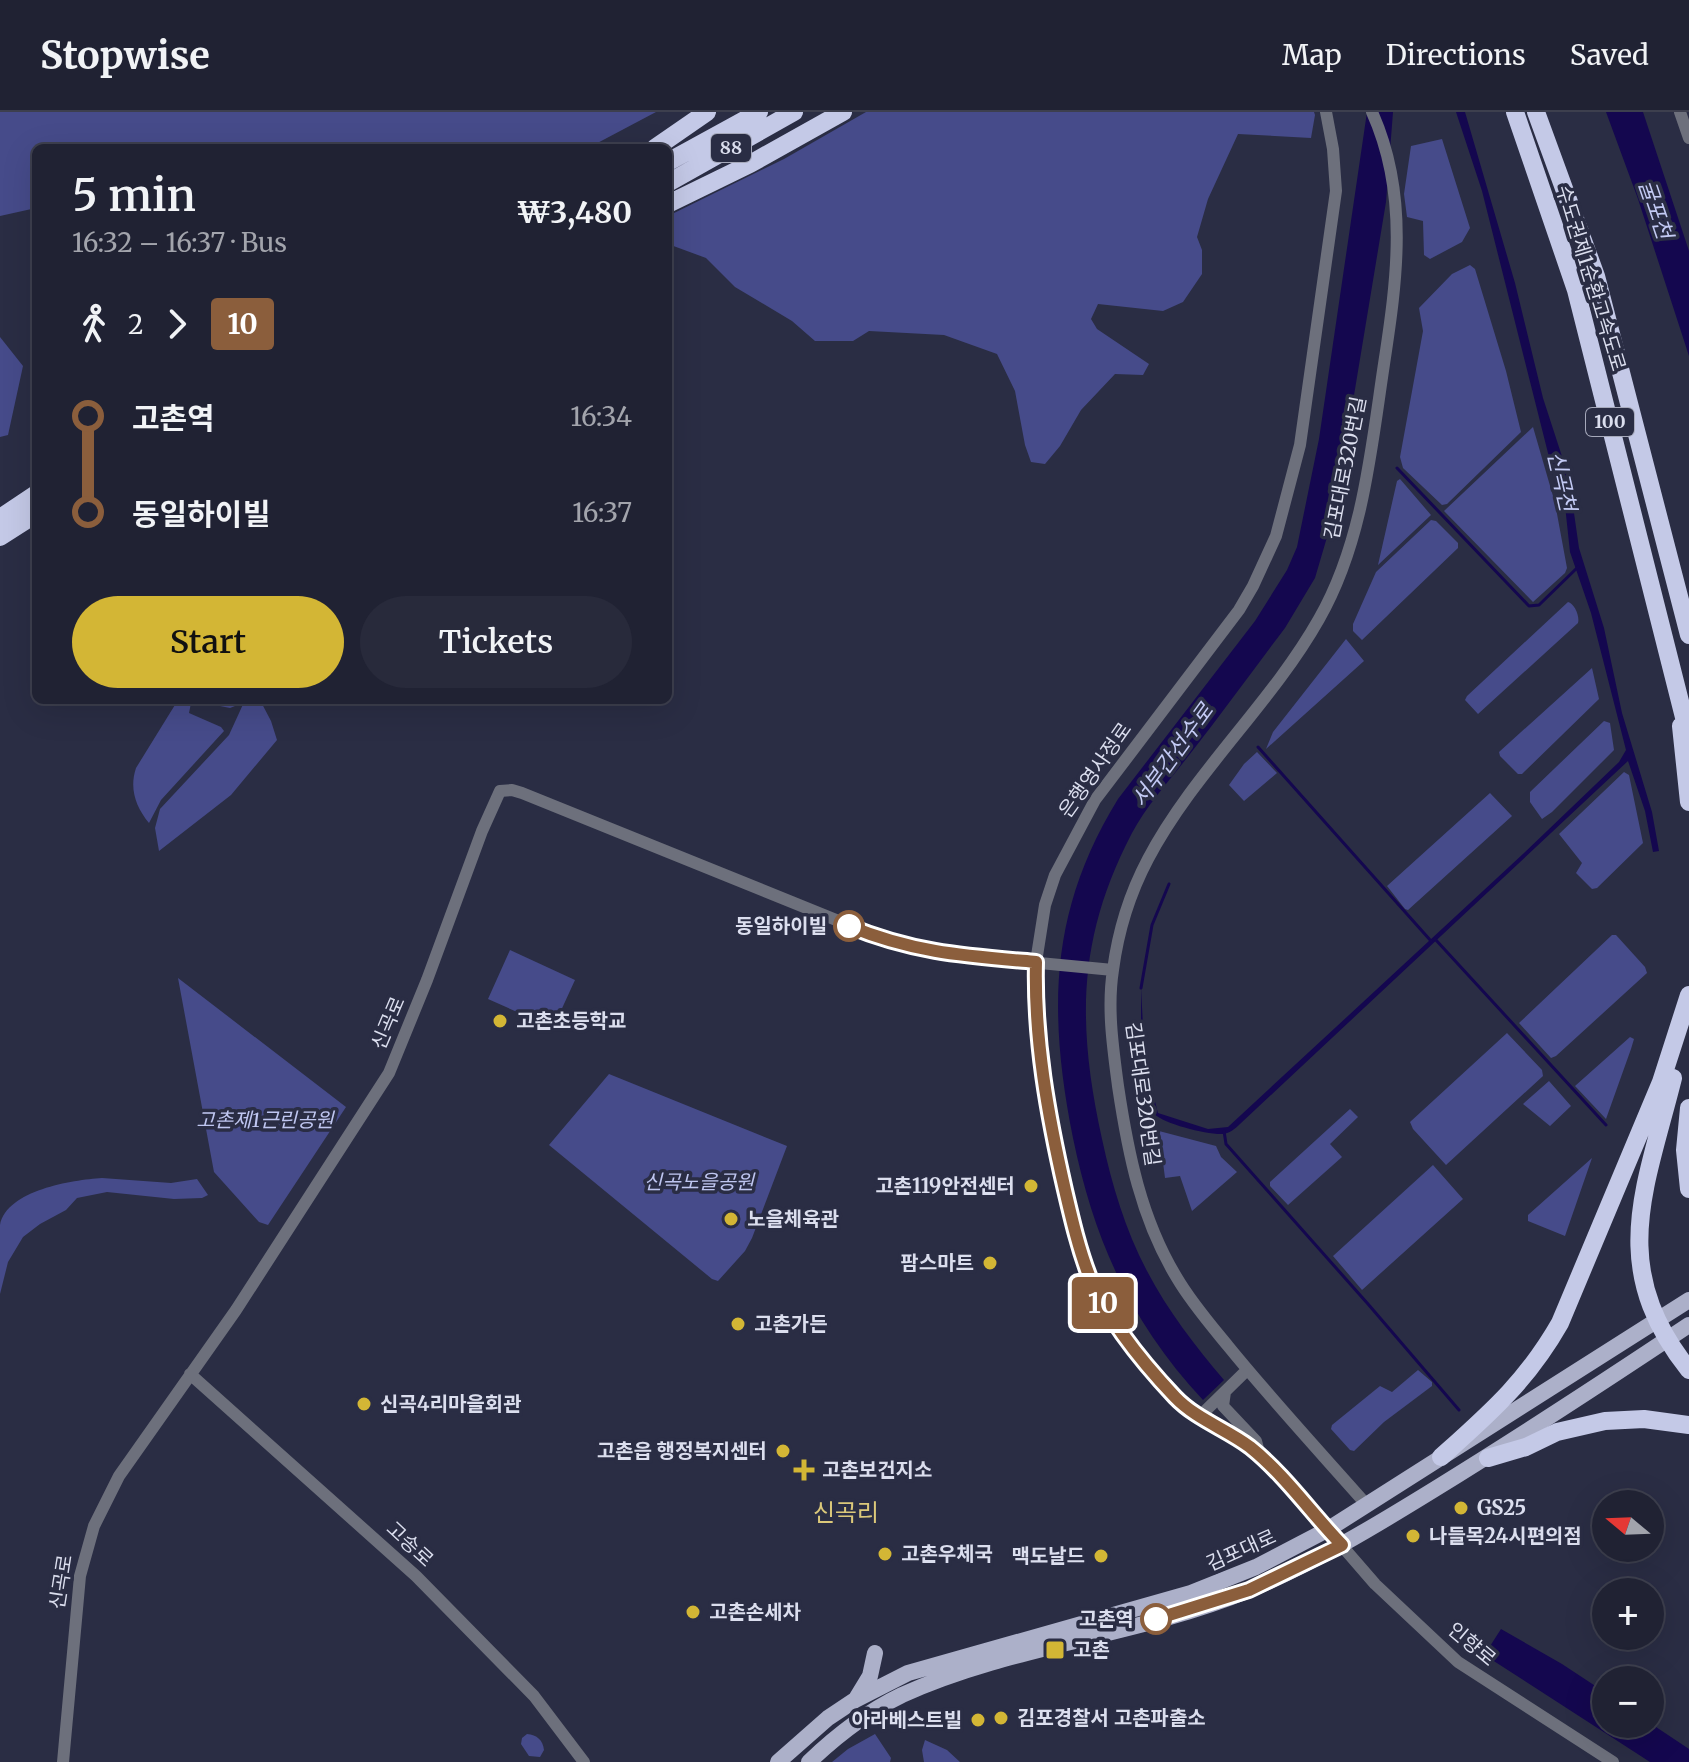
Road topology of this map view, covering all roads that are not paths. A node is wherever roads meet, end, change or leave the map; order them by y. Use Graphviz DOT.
graph roads {
  1 [pos="707,112"];
  2 [pos="759,112"];
  3 [pos="794,112"];
  4 [pos="843,112"];
  5 [pos="1326,112"];
  6 [pos="1372,112"];
  7 [pos="1515,112"];
  8 [pos="1536,112"];
  9 [pos="1680,112"];
  10 [pos="1689,138"];
  11 [pos="661,144"];
  12 [pos="672,160"];
  13 [pos="672,181"];
  14 [pos="672,202"];
  15 [pos="32,497"];
  16 [pos="32,517"];
  17 [pos="0,518"];
  18 [pos="0,537"];
  19 [pos="1688,629"];
  20 [pos="1678,691"];
  21 [pos="1689,737"];
  22 [pos="1689,802"];
  23 [pos="1042,962"];
  24 [pos="1107,969"];
  25 [pos="1689,998"];
  26 [pos="1689,1108"];
  27 [pos="1689,1189"];
  28 [pos="1689,1300"];
  29 [pos="1689,1325"];
  30 [pos="1247,1370"];
  31 [pos="1689,1370"];
  32 [pos="190,1374"];
  33 [pos="1225,1392"];
  34 [pos="1200,1416"];
  35 [pos="1689,1425"];
  36 [pos="1260,1456"];
  37 [pos="1441,1457"];
  38 [pos="1488,1458"];
  39 [pos="1366,1504"];
  40 [pos="1327,1530"];
  41 [pos="1342,1545"];
  42 [pos="875,1653"];
  43 [pos="855,1700"];
  44 [pos="63,1762"];
  45 [pos="584,1762"];
  46 [pos="778,1762"];
  47 [pos="809,1762"];
  48 [pos="1613,1762"];
  1 -- 11 [label="highway"];
  2 -- 12 [label="highway, 88"];
  3 -- 13 [label="highway, 88"];
  4 -- 14 [label="highway"];
  5 -- 23 [label="street, 은행영사정로"];
  6 -- 24 [label="street, 김포대로320번길"];
  7 -- 20 [label="highway, 수도권제1순환고속도로 / 100"];
  8 -- 19 [label="highway, 수도권제1순환고속도로 / 100"];
  9 -- 10 [label="street"];
  15 -- 17 [label="highway"];
  16 -- 18 [label="highway"];
  20 -- 21 [label="highway, 수도권제1순환고속도로 / 100"];
  20 -- 22 [label="highway"];
  23 -- 24 [label="street"];
  23 -- 32 [label="street, 신곡로"];
  23 -- 34 [label="street, 은행영사정로"];
  24 -- 30 [label="street, 김포대로320번길"];
  25 -- 31 [label="highway"];
  25 -- 37 [label="highway"];
  26 -- 27 [label="highway"];
  28 -- 37 [label="main road, 김포대로"];
  29 -- 38 [label="main road, 김포대로"];
  30 -- 33 [label="street"];
  30 -- 39 [label="street, 김포대로320번길"];
  32 -- 44 [label="street, 신곡로"];
  32 -- 45 [label="street, 고송로"];
  33 -- 34 [label="street"];
  33 -- 36 [label="street"];
  34 -- 36 [label="street, 은행영사정로"];
  35 -- 38 [label="highway"];
  36 -- 40 [label="street, 은행영사정로"];
  37 -- 39 [label="main road, 김포대로"];
  38 -- 41 [label="main road, 김포대로"];
  39 -- 40 [label="main road, 김포대로"];
  40 -- 41 [label="street, 인향로"];
  40 -- 43 [label="main road, 김포대로"];
  41 -- 47 [label="main road, 김포대로"];
  41 -- 48 [label="street, 인향로"];
  42 -- 43 [label="main road"];
  43 -- 46 [label="main road, 김포대로"];
}
